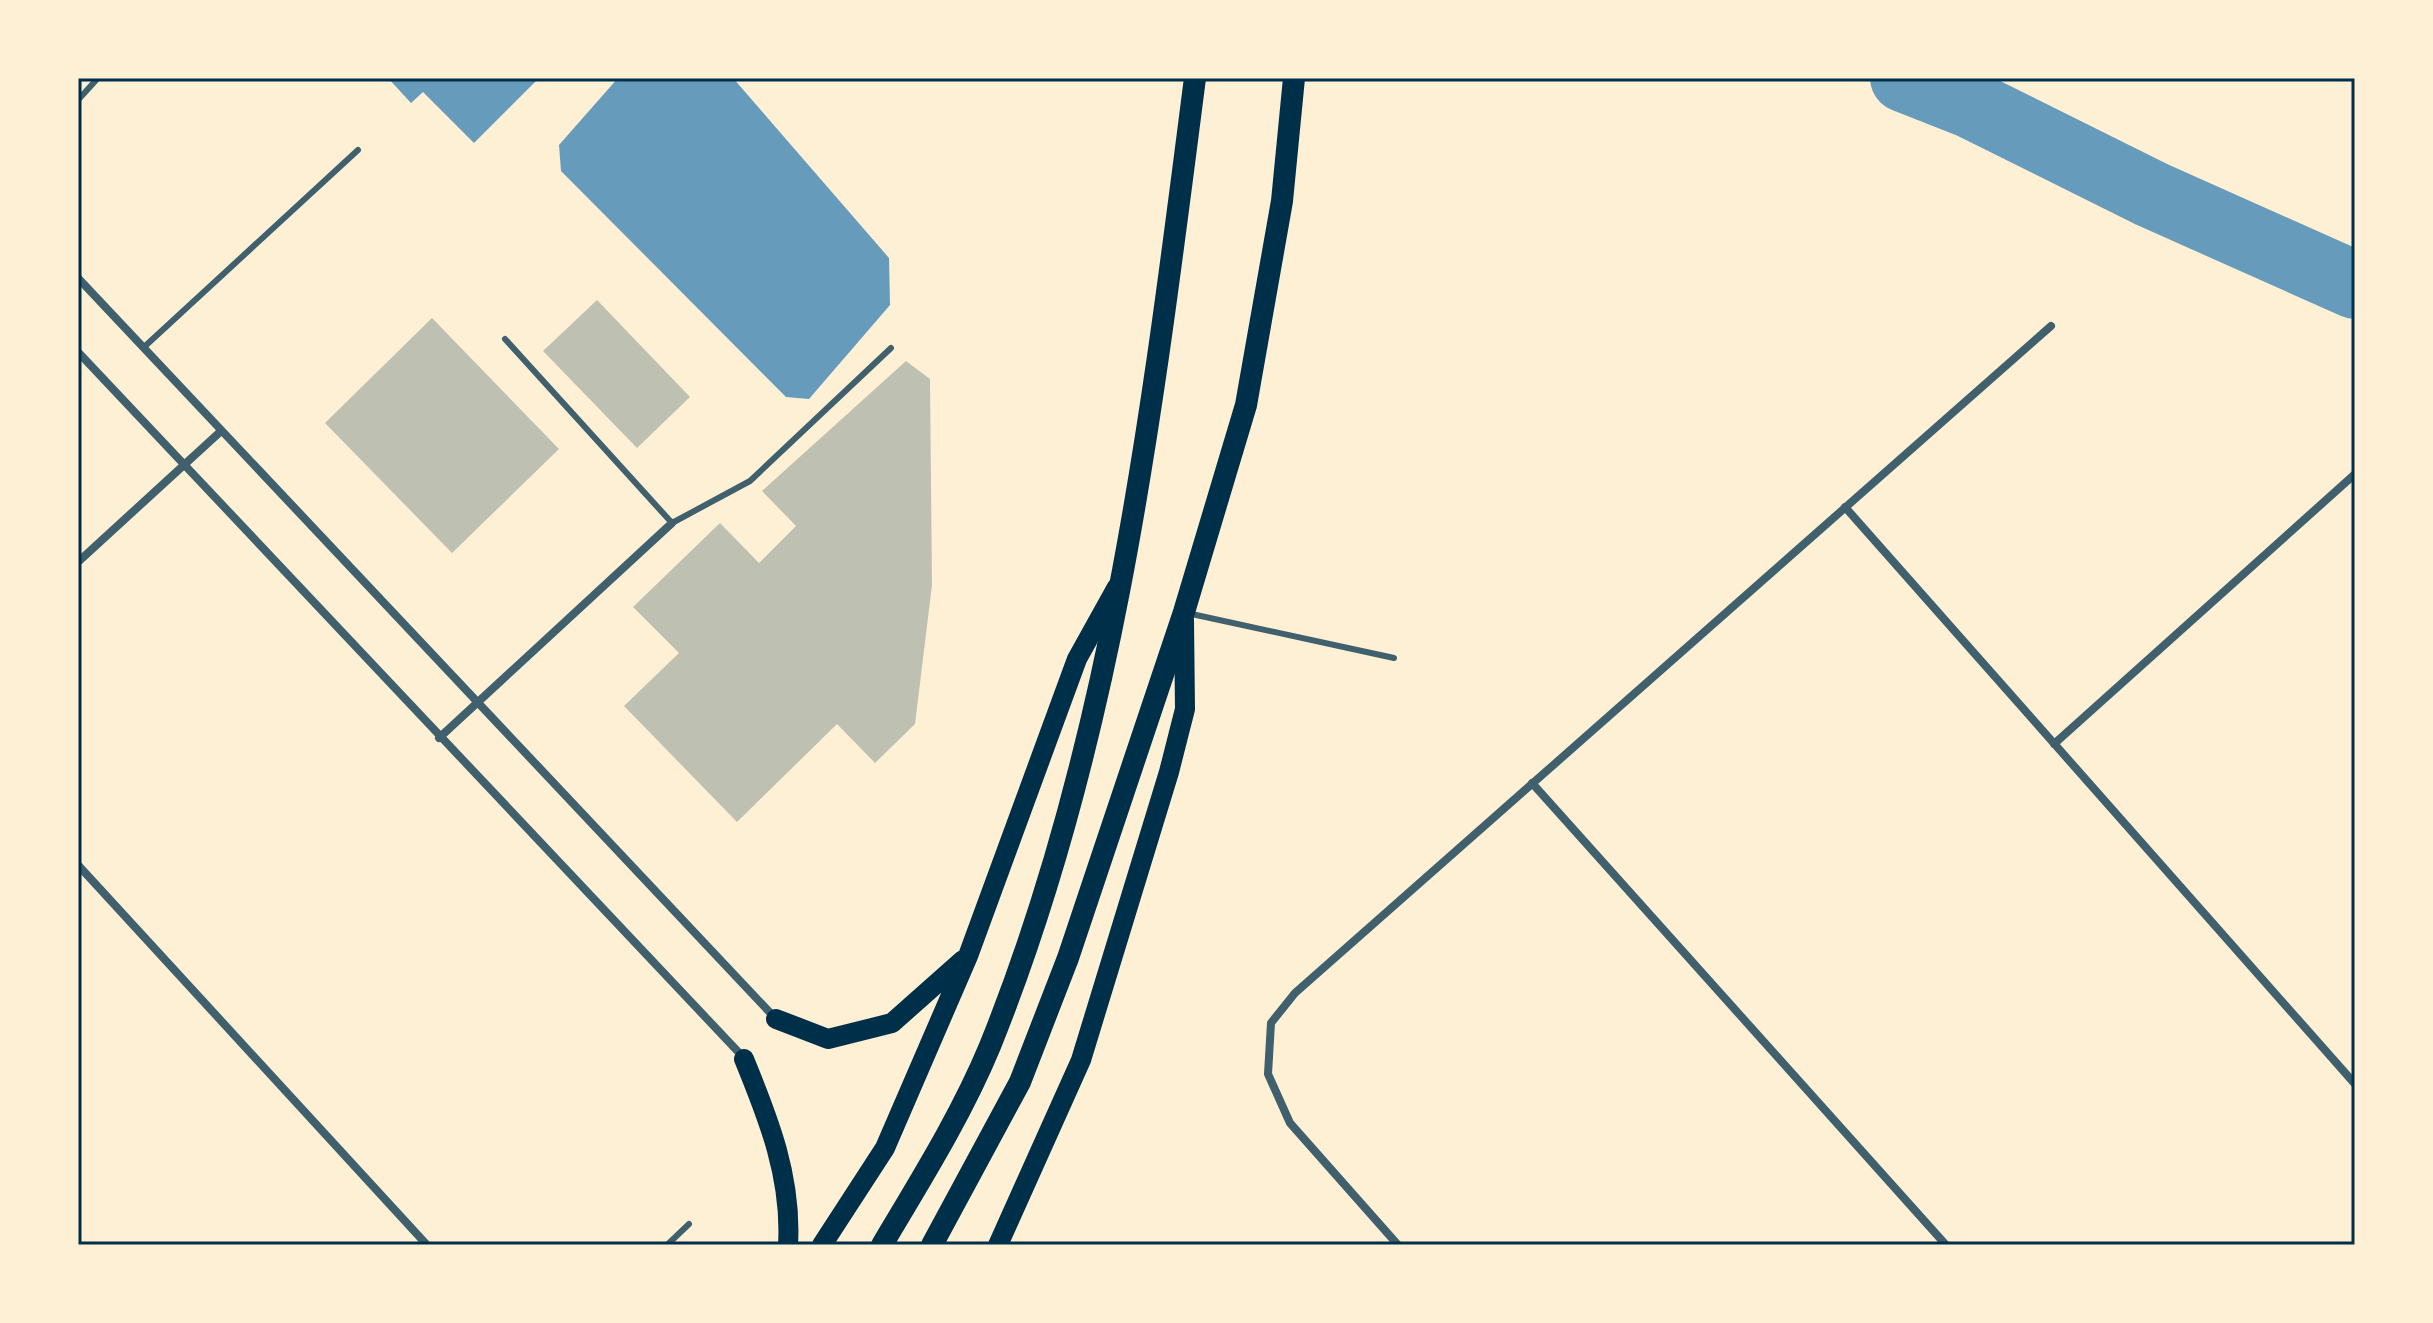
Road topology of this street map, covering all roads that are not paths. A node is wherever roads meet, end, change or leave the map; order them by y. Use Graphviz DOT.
graph roads {
  1 [pos="98,78"];
  2 [pos="1195,78"];
  3 [pos="1294,78"];
  4 [pos="78,100"];
  5 [pos="358,150"];
  6 [pos="78,278"];
  7 [pos="2051,326"];
  8 [pos="505,339"];
  9 [pos="891,348"];
  10 [pos="143,349"];
  11 [pos="78,352"];
  12 [pos="220,432"];
  13 [pos="184,465"];
  14 [pos="2355,474"];
  15 [pos="1845,507"];
  16 [pos="672,523"];
  17 [pos="78,562"];
  18 [pos="1121,579"];
  19 [pos="1184,612"];
  20 [pos="1394,658"];
  21 [pos="476,704"];
  22 [pos="439,738"];
  23 [pos="2054,744"];
  24 [pos="1532,783"];
  25 [pos="78,865"];
  26 [pos="968,956"];
  27 [pos="776,1019"];
  28 [pos="744,1059"];
  29 [pos="2355,1084"];
  30 [pos="689,1224"];
  31 [pos="427,1245"];
  32 [pos="667,1245"];
  33 [pos="788,1245"];
  34 [pos="822,1245"];
  35 [pos="882,1245"];
  36 [pos="932,1245"];
  37 [pos="998,1245"];
  38 [pos="1398,1245"];
  39 [pos="1946,1245"];
  1 -- 4 [label="lane"];
  2 -- 18 [label="highway"];
  3 -- 19 [label="highway"];
  5 -- 10 [label="lane"];
  6 -- 10 [label="street"];
  7 -- 15 [label="street"];
  8 -- 16 [label="lane"];
  9 -- 16 [label="lane"];
  10 -- 12 [label="street"];
  11 -- 13 [label="street"];
  12 -- 13 [label="street"];
  12 -- 21 [label="street"];
  13 -- 17 [label="street"];
  13 -- 22 [label="street"];
  14 -- 23 [label="street"];
  15 -- 23 [label="street"];
  15 -- 24 [label="street"];
  16 -- 21 [label="street"];
  18 -- 26 [label="main road"];
  18 -- 35 [label="highway"];
  19 -- 20 [label="lane"];
  19 -- 36 [label="highway"];
  19 -- 37 [label="main road"];
  21 -- 22 [label="street"];
  21 -- 27 [label="street"];
  22 -- 28 [label="street"];
  23 -- 29 [label="street"];
  24 -- 38 [label="street"];
  24 -- 39 [label="street"];
  25 -- 31 [label="street"];
  26 -- 27 [label="main road"];
  26 -- 34 [label="main road"];
  28 -- 33 [label="main road"];
  30 -- 32 [label="lane"];
}
